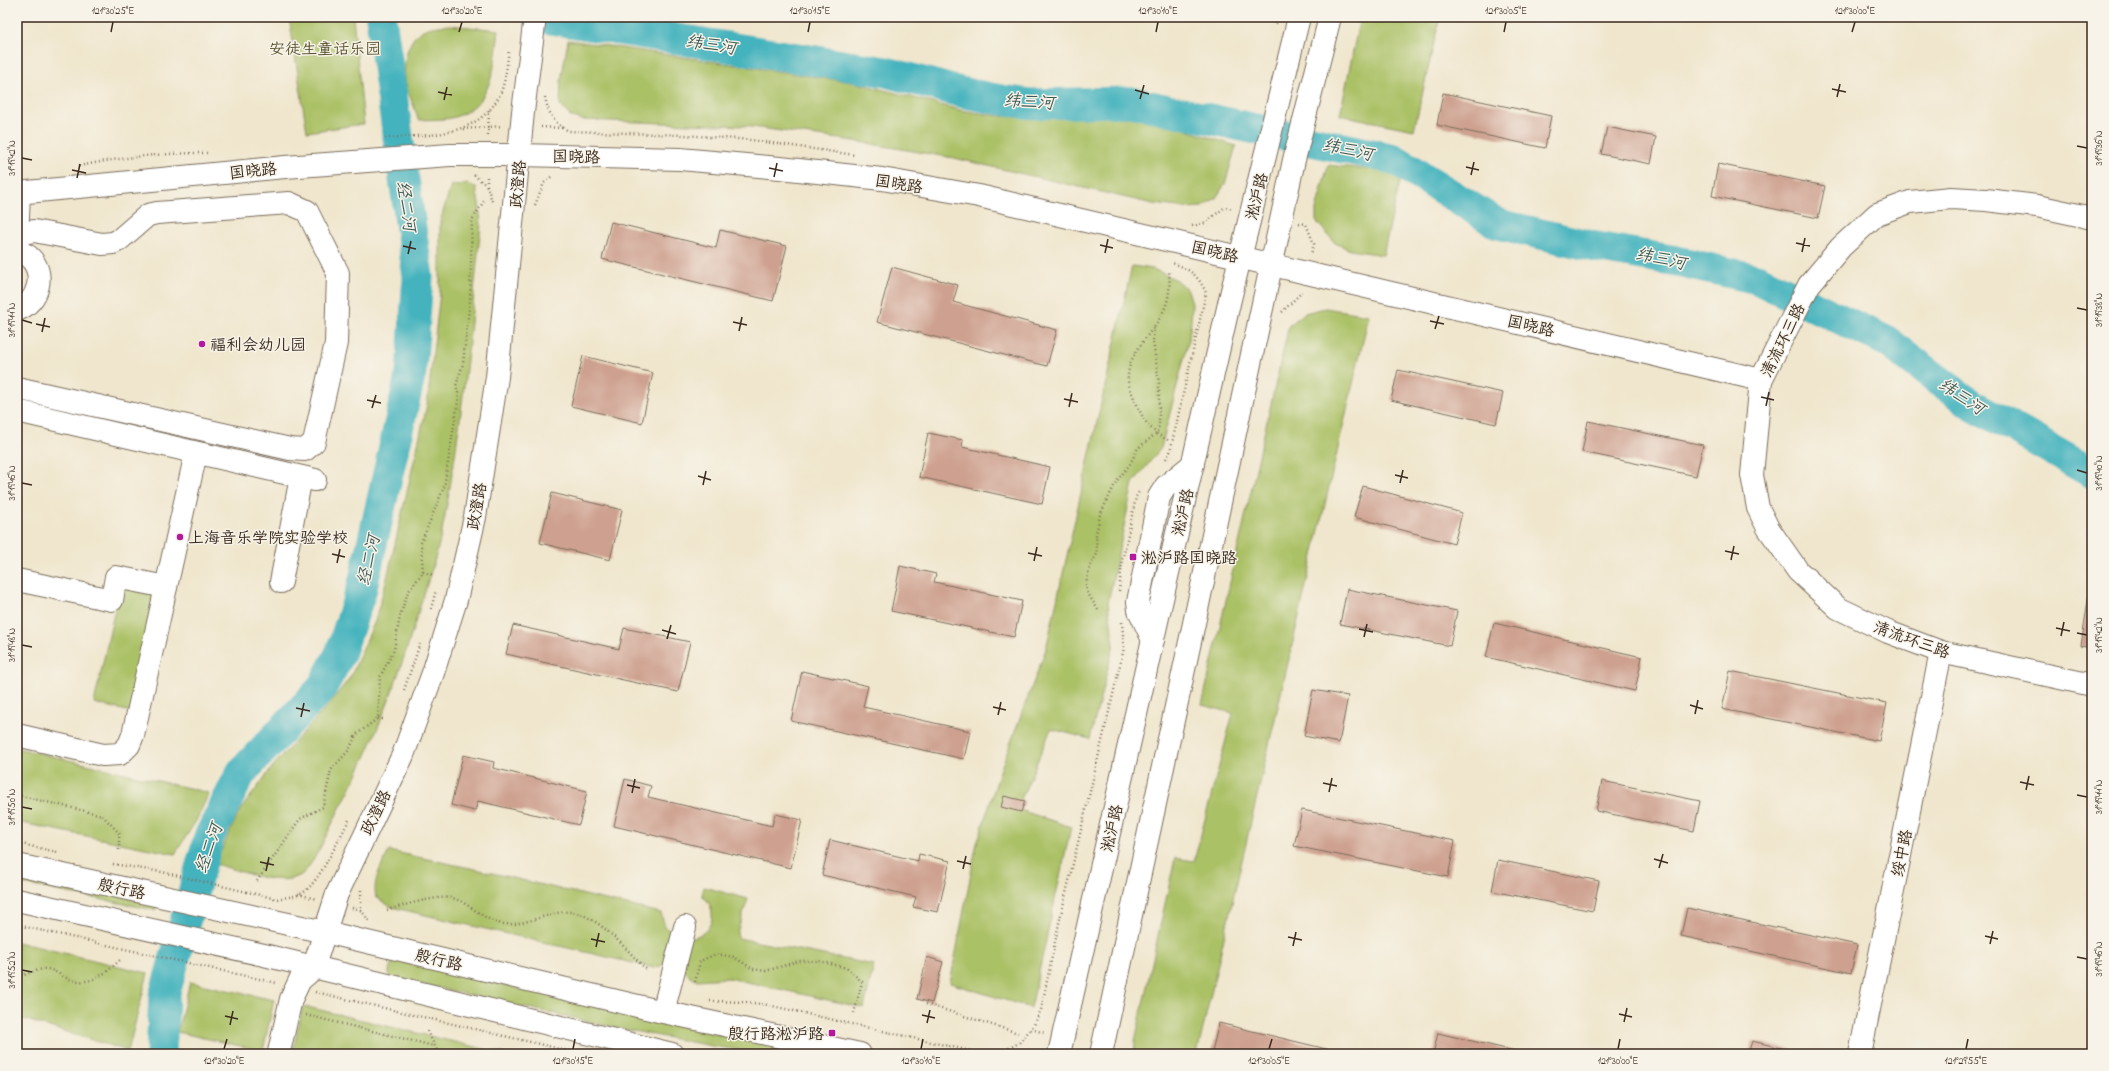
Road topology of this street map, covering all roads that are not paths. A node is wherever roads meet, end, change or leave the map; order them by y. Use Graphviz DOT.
graph roads {
  1 [pos="535,17"];
  2 [pos="1299,17"];
  3 [pos="1330,17"];
  4 [pos="520,155"];
  5 [pos="18,193"];
  6 [pos="2092,218"];
  7 [pos="17,242"];
  8 [pos="1240,257"];
  9 [pos="1272,264"];
  10 [pos="17,310"];
  11 [pos="1761,380"];
  12 [pos="17,388"];
  13 [pos="17,411"];
  14 [pos="196,453"];
  15 [pos="17,580"];
  16 [pos="281,582"];
  17 [pos="166,587"];
  18 [pos="1941,652"];
  19 [pos="2092,685"];
  20 [pos="17,735"];
  21 [pos="17,865"];
  22 [pos="17,900"];
  23 [pos="685,926"];
  24 [pos="325,932"];
  25 [pos="313,969"];
  26 [pos="663,1012"];
  27 [pos="279,1052"];
  28 [pos="672,1054"];
  29 [pos="860,1054"];
  30 [pos="1059,1054"];
  31 [pos="1101,1054"];
  32 [pos="1860,1054"];
  1 -- 4 [label="street, 政澄路"];
  2 -- 8 [label="street, 淞沪路"];
  3 -- 9 [label="street, 淞沪路"];
  4 -- 5 [label="street, 国晓路"];
  4 -- 8 [label="street, 国晓路"];
  4 -- 24 [label="street, 政澄路"];
  5 -- 7 [label="street"];
  6 -- 11 [label="street, 清流环三路"];
  7 -- 10 [label="street"];
  7 -- 12 [label="street"];
  8 -- 9 [label="street, 国晓路"];
  8 -- 30 [label="street, 淞沪路"];
  9 -- 11 [label="street, 国晓路"];
  9 -- 31 [label="street, 淞沪路"];
  11 -- 18 [label="street, 清流环三路"];
  13 -- 14 [label="street"];
  14 -- 16 [label="street"];
  14 -- 17 [label="street"];
  15 -- 17 [label="street"];
  17 -- 20 [label="street"];
  18 -- 19 [label="street, 清流环三路"];
  18 -- 32 [label="street, 绥中路"];
  21 -- 24 [label="street, 殷行路"];
  22 -- 25 [label="street"];
  23 -- 26 [label="street"];
  24 -- 25 [label="street, 政澄路"];
  24 -- 26 [label="street, 殷行路"];
  25 -- 27 [label="street"];
  25 -- 28 [label="street"];
  26 -- 29 [label="street, 殷行路"];
}
